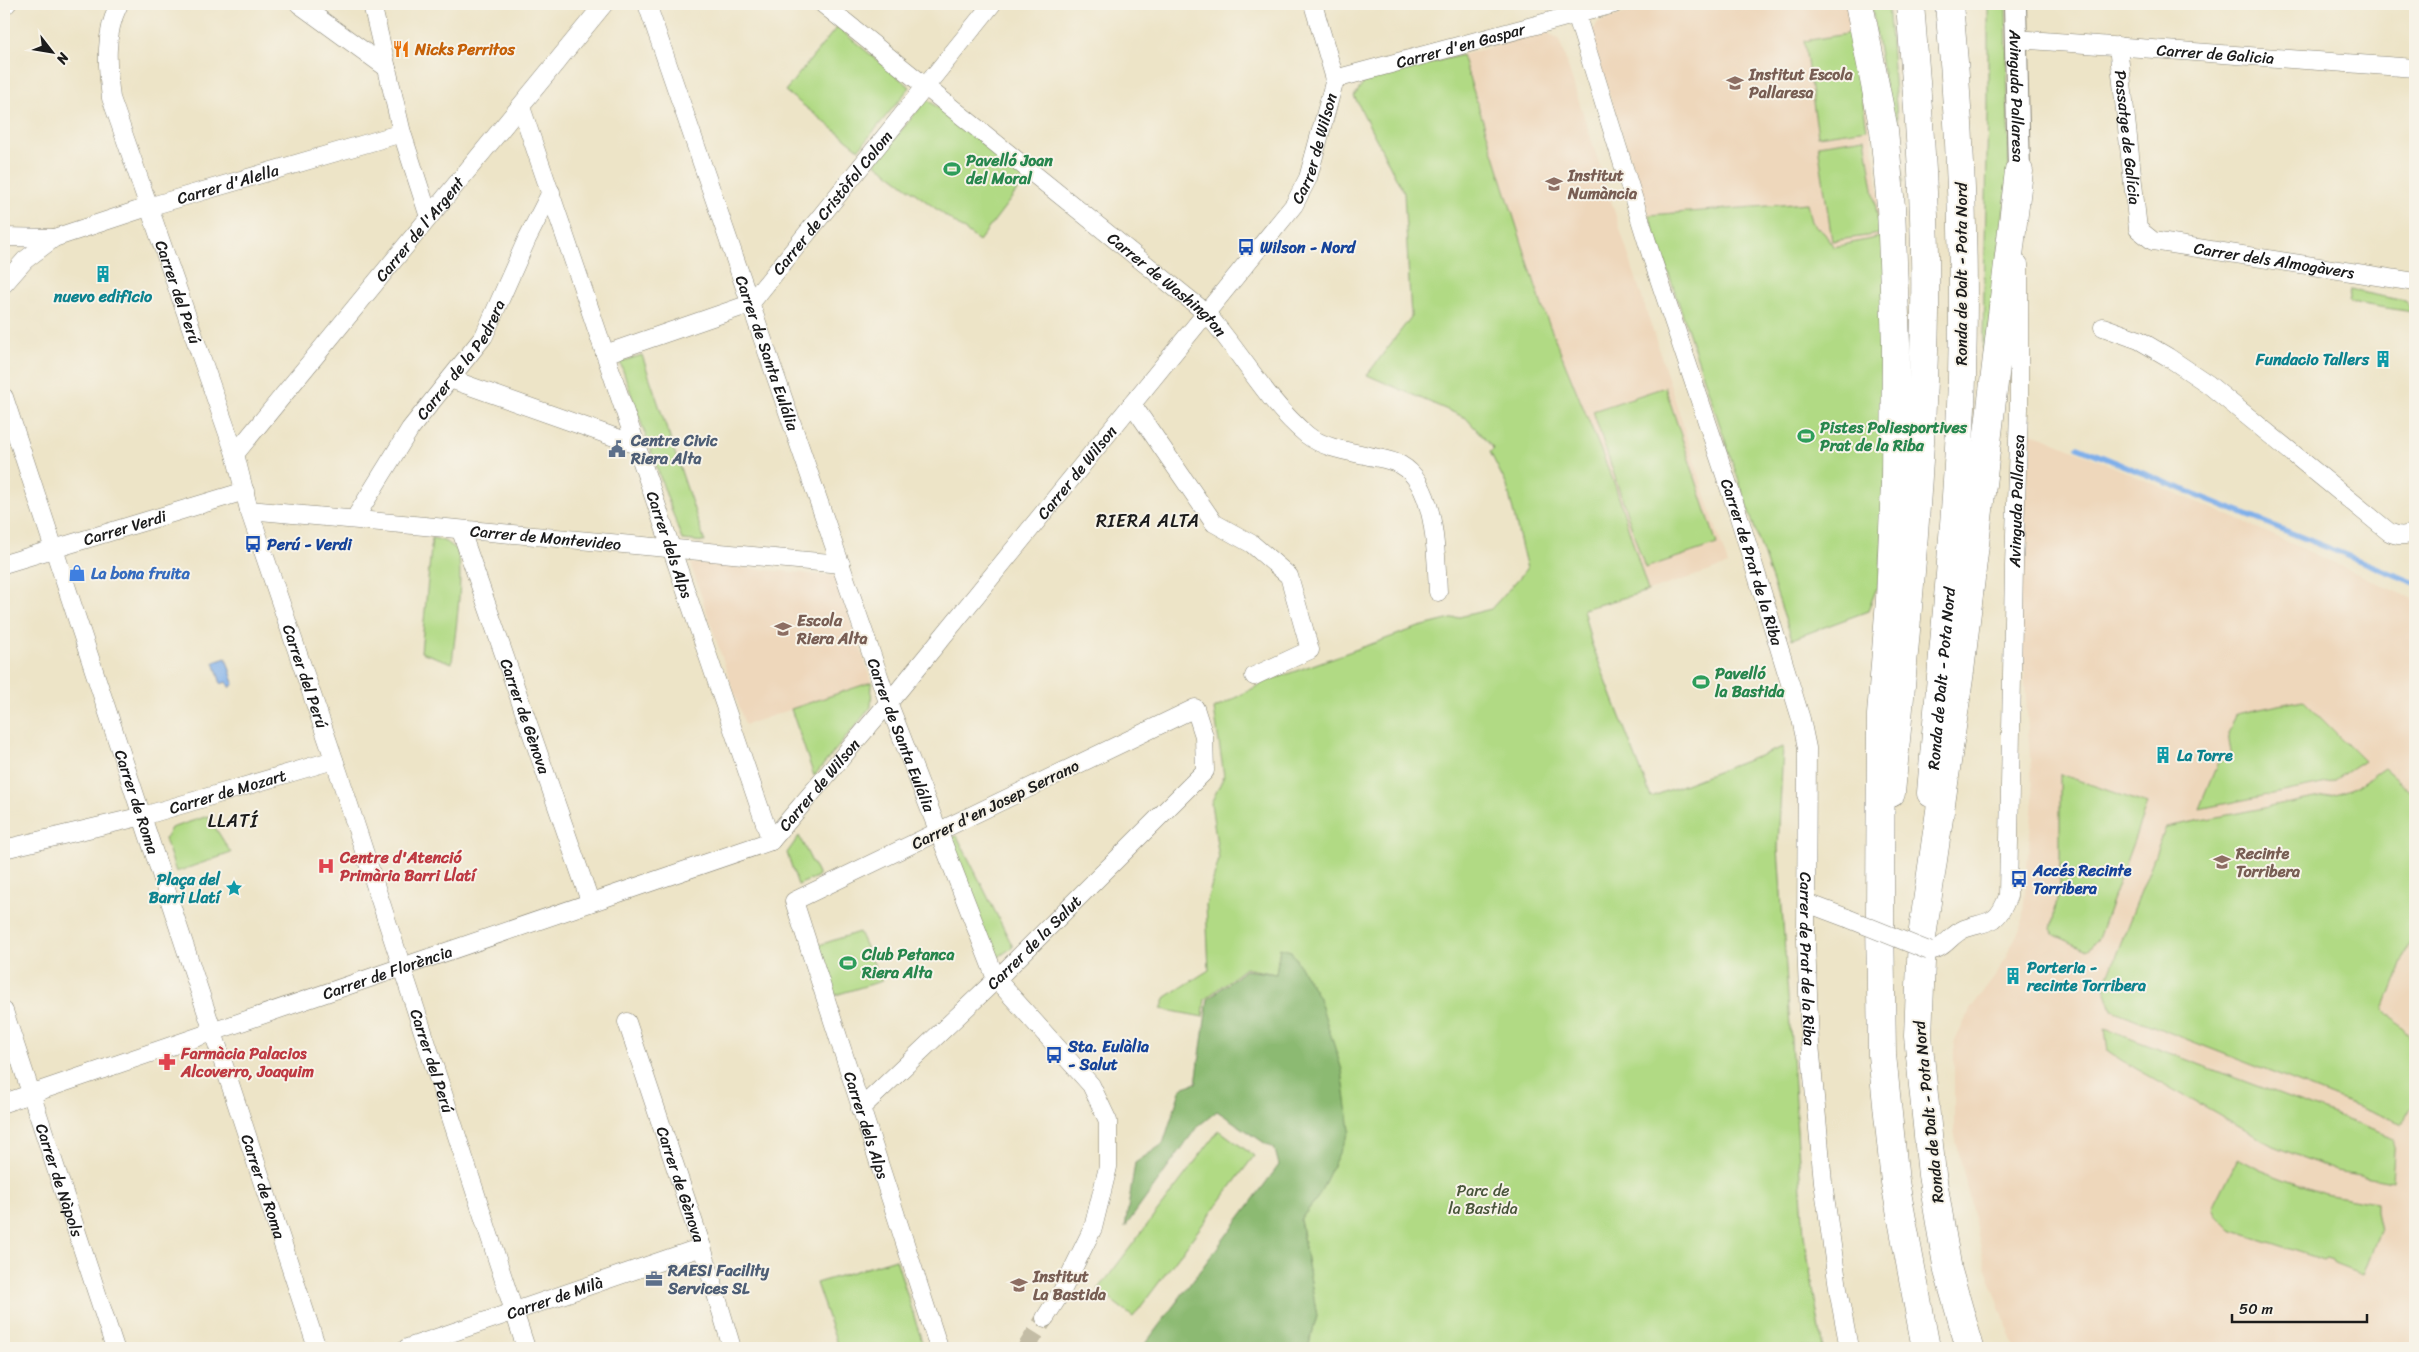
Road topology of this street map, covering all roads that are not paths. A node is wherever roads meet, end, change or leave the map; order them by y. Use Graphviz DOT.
graph roads {
  1 [pos="119,4"];
  2 [pos="299,4"];
  3 [pos="372,4"];
  4 [pos="604,4"];
  5 [pos="648,4"];
  6 [pos="823,4"];
  7 [pos="992,4"];
  8 [pos="1313,4"];
  9 [pos="1614,4"];
  10 [pos="1859,4"];
  11 [pos="1910,4"];
  12 [pos="1949,4"];
  13 [pos="2015,4"];
  14 [pos="1574,10"];
  15 [pos="2016,39"];
  16 [pos="2118,46"];
  17 [pos="387,68"];
  18 [pos="2415,68"];
  19 [pos="1335,79"];
  20 [pos="925,87"];
  21 [pos="520,107"];
  22 [pos="402,133"];
  23 [pos="2019,171"];
  24 [pos="551,192"];
  25 [pos="148,207"];
  26 [pos="429,217"];
  27 [pos="2138,230"];
  28 [pos="4,237"];
  29 [pos="54,238"];
  30 [pos="2415,282"];
  31 [pos="4,284"];
  32 [pos="750,304"];
  33 [pos="1205,312"];
  34 [pos="2103,327"];
  35 [pos="605,354"];
  36 [pos="450,379"];
  37 [pos="4,397"];
  38 [pos="1132,404"];
  39 [pos="636,445"];
  40 [pos="235,454"];
  41 [pos="245,491"];
  42 [pos="249,510"];
  43 [pos="355,518"];
  44 [pos="461,531"];
  45 [pos="2415,532"];
  46 [pos="55,548"];
  47 [pos="672,549"];
  48 [pos="4,564"];
  49 [pos="841,564"];
  50 [pos="1438,592"];
  51 [pos="1254,676"];
  52 [pos="888,702"];
  53 [pos="334,760"];
  54 [pos="1205,771"];
  55 [pos="143,816"];
  56 [pos="938,832"];
  57 [pos="771,841"];
  58 [pos="4,849"];
  59 [pos="794,900"];
  60 [pos="590,901"];
  61 [pos="1808,903"];
  62 [pos="1880,918"];
  63 [pos="1925,944"];
  64 [pos="401,968"];
  65 [pos="996,979"];
  66 [pos="4,1010"];
  67 [pos="627,1022"];
  68 [pos="214,1032"];
  69 [pos="31,1094"];
  70 [pos="4,1103"];
  71 [pos="860,1109"];
  72 [pos="702,1247"];
  73 [pos="514,1312"];
  74 [pos="1045,1318"];
  75 [pos="116,1348"];
  76 [pos="317,1348"];
  77 [pos="407,1348"];
  78 [pos="526,1348"];
  79 [pos="732,1348"];
  80 [pos="940,1348"];
  81 [pos="1849,1348"];
  82 [pos="1926,1348"];
  83 [pos="1970,1348"];
  1 -- 25 [label="street, Carrer del Perú"];
  2 -- 17 [label="street"];
  3 -- 17 [label="street"];
  4 -- 21 [label="street, Carrer de l'Argent"];
  5 -- 32 [label="street, Carrer de Santa Eulália"];
  6 -- 20 [label="street, Carrer de Washington"];
  7 -- 20 [label="street, Carrer de Cristòfol Colom"];
  8 -- 19 [label="street"];
  9 -- 14 [label="street, Carrer d'en Gaspar"];
  10 -- 62 [label="highway"];
  11 -- 62 [label="highway"];
  12 -- 63 [label="highway, Ronda de Dalt - Pota Nord"];
  13 -- 15 [label="street, Avinguda Pallaresa"];
  14 -- 19 [label="street, Carrer d'en Gaspar"];
  14 -- 61 [label="street, Carrer de Prat de la Riba"];
  15 -- 16 [label="street, Carrer de Galicia"];
  15 -- 23 [label="street, Avinguda Pallaresa"];
  16 -- 18 [label="street, Carrer de Galicia"];
  16 -- 27 [label="street, Passatge de Galícia"];
  17 -- 22 [label="street"];
  19 -- 33 [label="street, Carrer de Wilson"];
  20 -- 32 [label="street, Carrer de Cristòfol Colom"];
  20 -- 33 [label="street, Carrer de Washington"];
  21 -- 24 [label="street, Carrer dels Alps"];
  21 -- 26 [label="street, Carrer de l'Argent"];
  22 -- 25 [label="street, Carrer d'Alella"];
  22 -- 26 [label="street"];
  23 -- 63 [label="highway"];
  23 -- 63 [label="street, Avinguda Pallaresa"];
  24 -- 35 [label="street, Carrer dels Alps"];
  24 -- 36 [label="street, Carrer de la Pedrera"];
  25 -- 29 [label="street, Carrer d'Alella"];
  25 -- 40 [label="street, Carrer del Perú"];
  26 -- 40 [label="street, Carrer de l'Argent"];
  27 -- 30 [label="street, Carrer dels Almogàvers"];
  28 -- 29 [label="street, Carrer d'Alella"];
  29 -- 31 [label="street, Carrer d'Alella"];
  32 -- 35 [label="street"];
  32 -- 49 [label="street, Carrer de Santa Eulália"];
  33 -- 38 [label="street, Carrer de Wilson"];
  33 -- 50 [label="street, Carrer de Washington"];
  34 -- 45 [label="street"];
  35 -- 39 [label="street, Carrer dels Alps"];
  36 -- 39 [label="street"];
  36 -- 43 [label="street, Carrer de la Pedrera"];
  37 -- 46 [label="street, Carrer de Roma"];
  38 -- 51 [label="street"];
  38 -- 52 [label="street, Carrer de Wilson"];
  39 -- 47 [label="street, Carrer dels Alps"];
  40 -- 41 [label="street, Carrer del Perú"];
  41 -- 42 [label="street, Carrer del Perú"];
  41 -- 46 [label="street, Carrer Verdi"];
  42 -- 43 [label="street, Carrer de Montevideo"];
  42 -- 53 [label="street, Carrer del Perú"];
  43 -- 44 [label="street, Carrer de Montevideo"];
  44 -- 47 [label="street, Carrer de Montevideo"];
  44 -- 60 [label="street, Carrer de Gènova"];
  46 -- 48 [label="street, Carrer Verdi"];
  46 -- 55 [label="street, Carrer de Roma"];
  47 -- 49 [label="street, Carrer de Montevideo"];
  47 -- 57 [label="street, Carrer dels Alps"];
  49 -- 52 [label="street, Carrer de Santa Eulália"];
  52 -- 56 [label="street, Carrer de Santa Eulália"];
  52 -- 57 [label="street, Carrer de Wilson"];
  53 -- 55 [label="street, Carrer de Mozart"];
  53 -- 64 [label="street, Carrer del Perú"];
  54 -- 56 [label="street, Carrer d'en Josep Serrano"];
  54 -- 65 [label="street, Carrer de la Salut"];
  55 -- 58 [label="street, Carrer de Mozart"];
  55 -- 68 [label="street, Carrer de Roma"];
  56 -- 59 [label="street, Carrer d'en Josep Serrano"];
  56 -- 65 [label="street, Carrer de Santa Eulália"];
  57 -- 60 [label="street, Carrer de Florència"];
  59 -- 71 [label="street, Carrer dels Alps"];
  60 -- 64 [label="street, Carrer de Florència"];
  61 -- 63 [label="street, bridge"];
  61 -- 81 [label="street, Carrer de Prat de la Riba"];
  62 -- 82 [label="highway"];
  63 -- 83 [label="highway, Ronda de Dalt - Pota Nord"];
  64 -- 68 [label="street, Carrer de Florència"];
  64 -- 73 [label="street, Carrer del Perú"];
  65 -- 71 [label="street, Carrer de la Salut"];
  65 -- 74 [label="street, Carrer de Santa Eulália"];
  66 -- 69 [label="street, Carrer de Nàpols"];
  67 -- 72 [label="street, Carrer de Gènova"];
  68 -- 69 [label="street, Carrer de Florència"];
  68 -- 76 [label="street, Carrer de Roma"];
  69 -- 70 [label="street, Carrer de Florència"];
  69 -- 75 [label="street, Carrer de Nàpols"];
  71 -- 80 [label="street, Carrer dels Alps"];
  72 -- 73 [label="street, Carrer de Milà"];
  72 -- 79 [label="street, Carrer de Gènova"];
  73 -- 77 [label="street, Carrer de Milà"];
  73 -- 78 [label="street, Carrer del Perú"];
}
